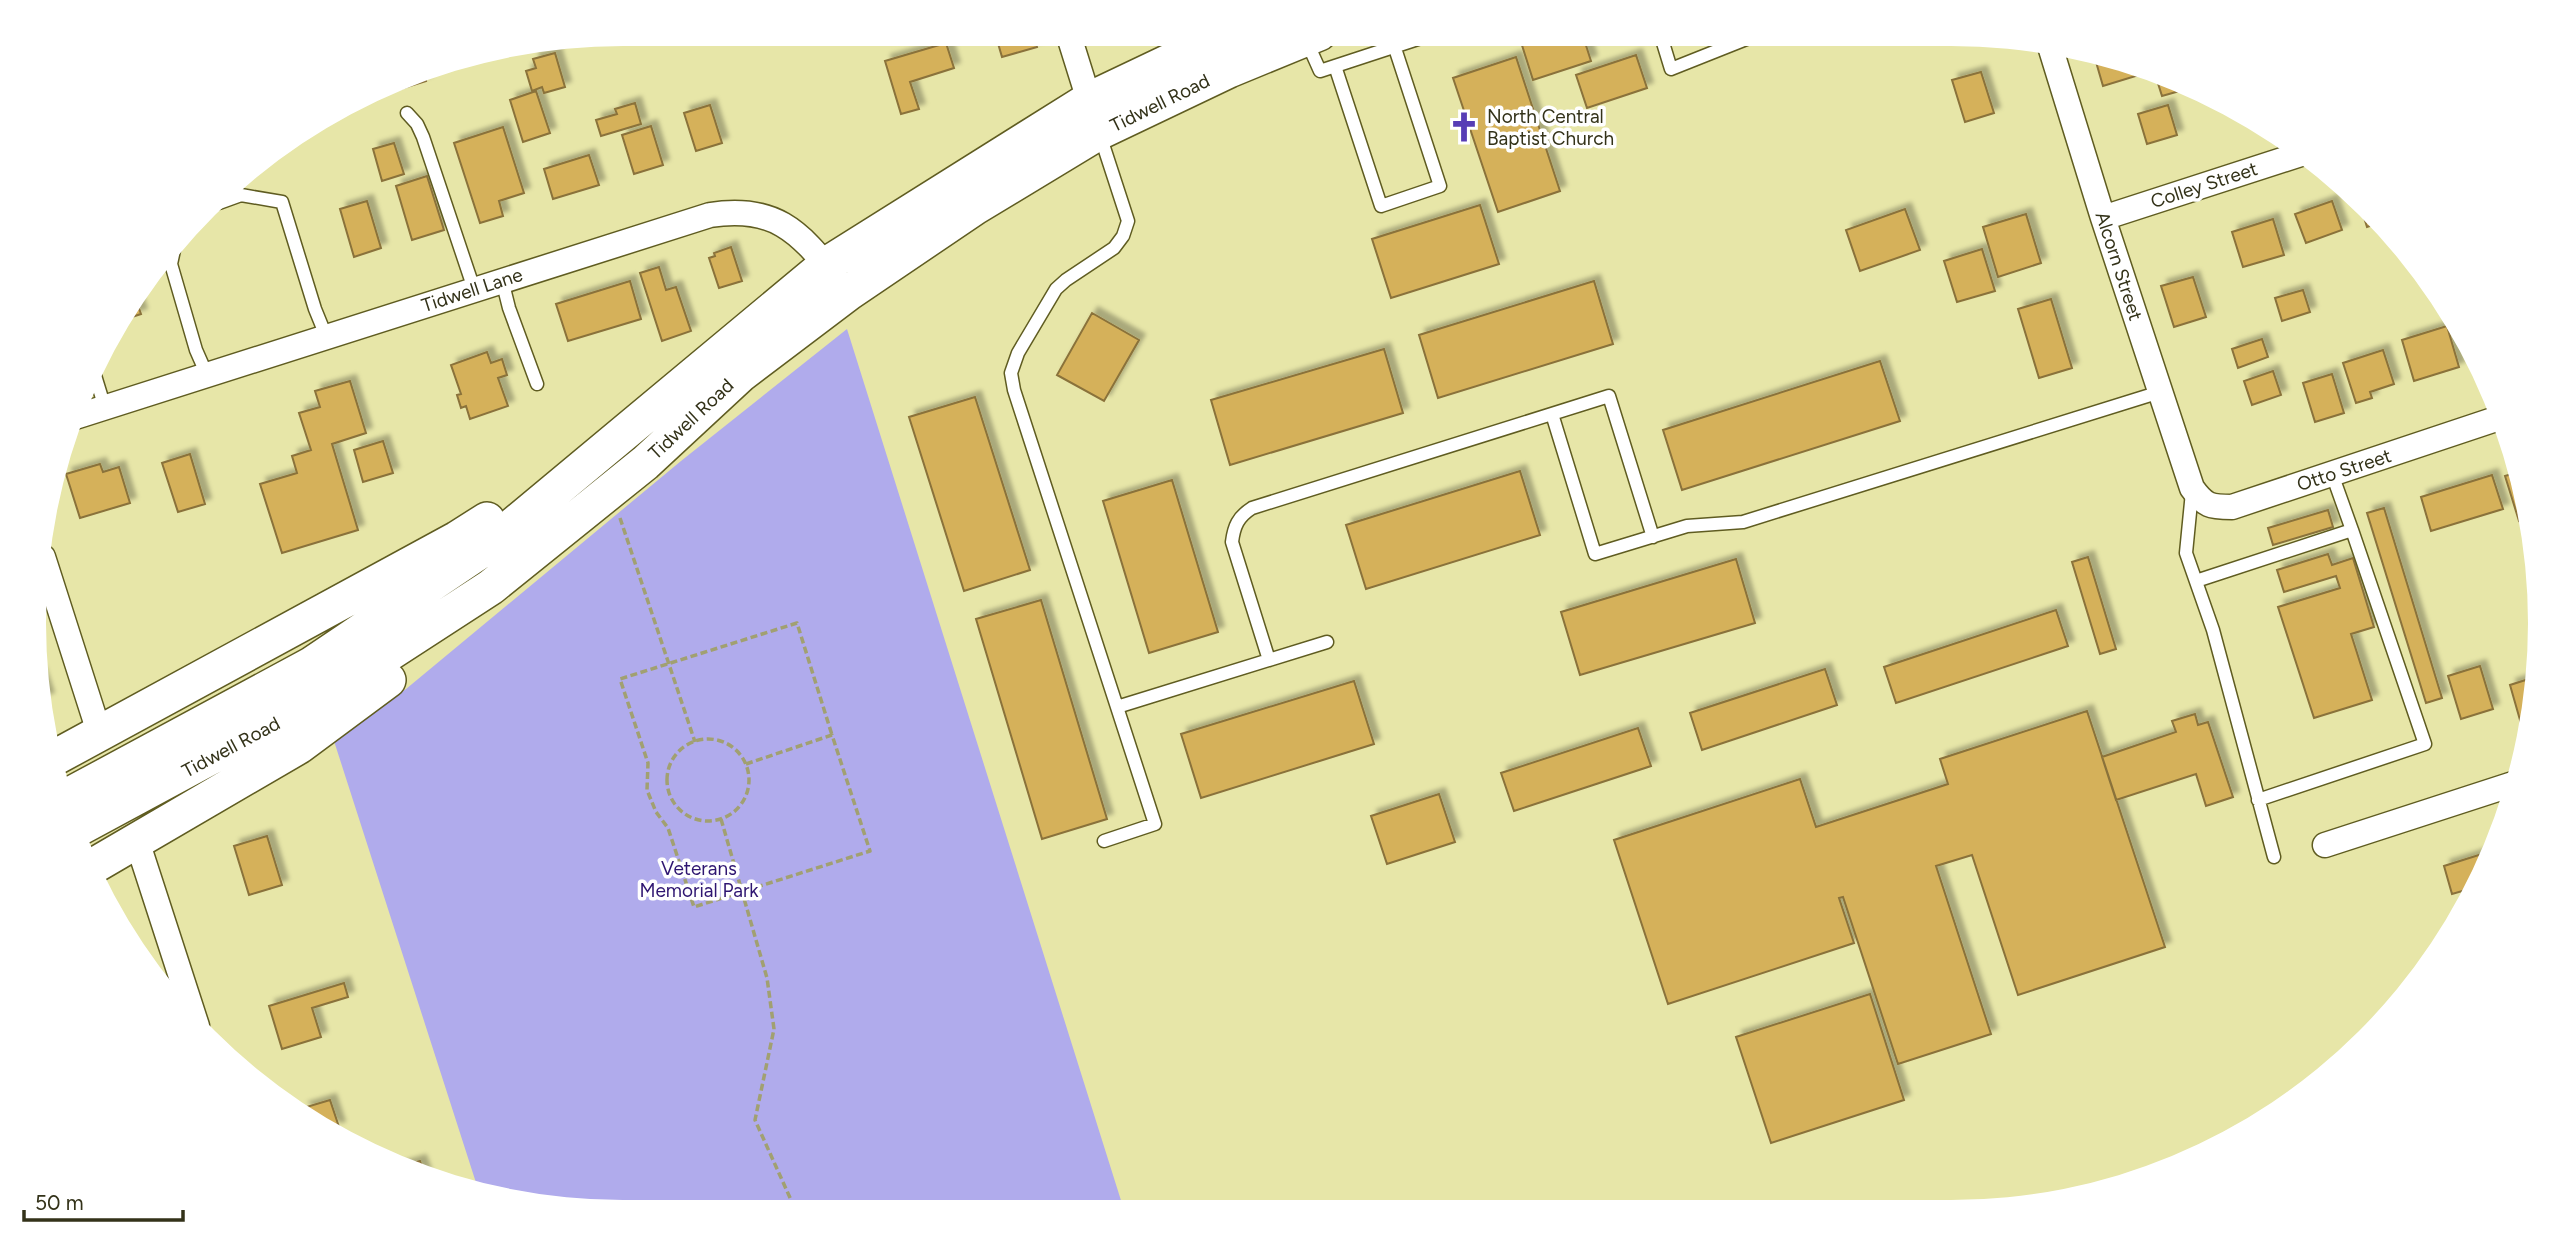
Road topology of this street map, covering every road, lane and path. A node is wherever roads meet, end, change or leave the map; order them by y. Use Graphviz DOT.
graph roads {
  1 [pos="1072,46"];
  2 [pos="1209,46"];
  3 [pos="1288,46"];
  4 [pos="1314,46"];
  5 [pos="1396,46"];
  6 [pos="1664,46"];
  7 [pos="1729,46"];
  8 [pos="2053,55"];
  9 [pos="1335,66"];
  10 [pos="407,113"];
  11 [pos="1094,116"];
  12 [pos="2292,157"];
  13 [pos="231,199"];
  14 [pos="2103,218"];
  15 [pos="171,264"];
  16 [pos="826,265"];
  17 [pos="502,280"];
  18 [pos="474,289"];
  19 [pos="848,293"];
  20 [pos="326,337"];
  21 [pos="207,375"];
  22 [pos="97,383"];
  23 [pos="537,384"];
  24 [pos="2160,392"];
  25 [pos="105,408"];
  26 [pos="84,414"];
  27 [pos="1552,414"];
  28 [pos="2492,420"];
  29 [pos="627,433"];
  30 [pos="2332,474"];
  31 [pos="2192,488"];
  32 [pos="617,509"];
  33 [pos="2352,530"];
  34 [pos="1653,537"];
  35 [pos="48,573"];
  36 [pos="2196,581"];
  37 [pos="491,587"];
  38 [pos="1327,642"];
  39 [pos="1269,660"];
  40 [pos="669,664"];
  41 [pos="1117,707"];
  42 [pos="99,732"];
  43 [pos="832,735"];
  44 [pos="695,742"];
  45 [pos="61,754"];
  46 [pos="746,764"];
  47 [pos="2504,787"];
  48 [pos="72,794"];
  49 [pos="2259,800"];
  50 [pos="721,819"];
  51 [pos="83,826"];
  52 [pos="137,841"];
  53 [pos="1104,841"];
  54 [pos="2325,845"];
  55 [pos="2274,857"];
  56 [pos="98,863"];
  57 [pos="743,892"];
  58 [pos="190,1004"];
  59 [pos="791,1200"];
  1 -- 11 [label="street"];
  2 -- 11 [label="main road, Tidwell Road"];
  3 -- 11 [label="main road, Tidwell Road"];
  4 -- 9 [label="lane"];
  5 -- 9 [label="lane"];
  5 -- 9 [label="lane"];
  6 -- 7 [label="lane"];
  8 -- 14 [label="street, Alcorn Street"];
  10 -- 18 [label="lane"];
  11 -- 16 [label="main road, Tidwell Road"];
  11 -- 19 [label="main road, Tidwell Road"];
  11 -- 41 [label="lane"];
  12 -- 14 [label="street, Colley Street"];
  13 -- 20 [label="lane"];
  14 -- 24 [label="street, Alcorn Street"];
  15 -- 21 [label="lane"];
  16 -- 17 [label="street, Tidwell Lane"];
  16 -- 19 [label="street, Tidwell Lane"];
  16 -- 29 [label="main road, Tidwell Road"];
  17 -- 18 [label="street, Tidwell Lane"];
  17 -- 23 [label="lane"];
  18 -- 20 [label="street, Tidwell Lane"];
  19 -- 37 [label="main road, Tidwell Road"];
  20 -- 21 [label="street, Tidwell Lane"];
  21 -- 25 [label="street, Tidwell Lane"];
  22 -- 25 [label="lane"];
  24 -- 31 [label="street, Alcorn Street"];
  24 -- 34 [label="lane"];
  25 -- 26 [label="street, Tidwell Lane"];
  27 -- 34 [label="lane"];
  27 -- 34 [label="lane"];
  27 -- 39 [label="lane"];
  28 -- 30 [label="street, Otto Street"];
  29 -- 42 [label="main road"];
  29 -- 48 [label="main road, Tidwell Road"];
  30 -- 31 [label="street, Otto Street"];
  30 -- 33 [label="lane"];
  31 -- 36 [label="lane"];
  32 -- 40 [label="path"];
  33 -- 36 [label="lane"];
  33 -- 49 [label="lane"];
  35 -- 42 [label="street"];
  36 -- 49 [label="lane"];
  37 -- 51 [label="main road, Tidwell Road"];
  37 -- 52 [label="main road"];
  38 -- 39 [label="lane"];
  39 -- 41 [label="lane"];
  40 -- 43 [label="path"];
  40 -- 44 [label="path"];
  40 -- 57 [label="path"];
  41 -- 53 [label="lane"];
  42 -- 45 [label="main road"];
  43 -- 46 [label="path"];
  43 -- 57 [label="path"];
  44 -- 46 [label="path"];
  44 -- 50 [label="path"];
  46 -- 50 [label="path"];
  47 -- 54 [label="street"];
  49 -- 55 [label="lane"];
  50 -- 57 [label="path"];
  52 -- 56 [label="main road"];
  52 -- 58 [label="street"];
  57 -- 59 [label="path"];
}
